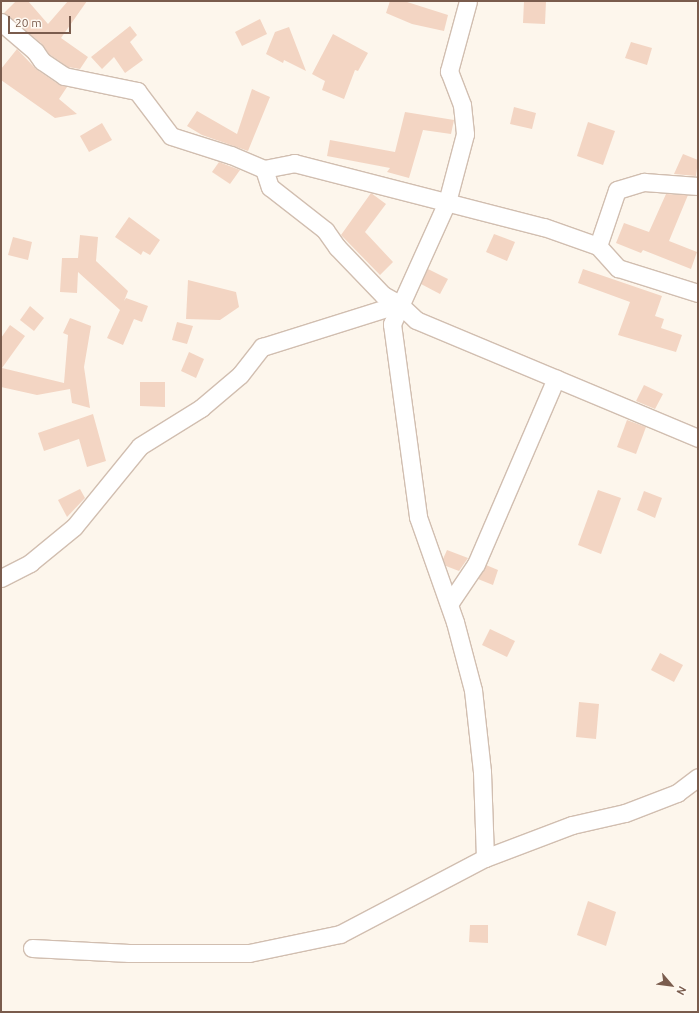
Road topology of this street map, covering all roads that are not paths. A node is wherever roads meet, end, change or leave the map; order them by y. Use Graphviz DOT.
graph roads {
  1 [pos="468,1"];
  2 [pos="1,22"];
  3 [pos="264,169"];
  4 [pos="698,186"];
  5 [pos="447,202"];
  6 [pos="598,246"];
  7 [pos="698,293"];
  8 [pos="399,304"];
  9 [pos="556,378"];
  10 [pos="698,438"];
  11 [pos="1,578"];
  12 [pos="449,604"];
  13 [pos="698,776"];
  14 [pos="485,858"];
  15 [pos="32,948"];
  1 -- 5 [label="street"];
  2 -- 3 [label="street"];
  3 -- 5 [label="street"];
  3 -- 8 [label="street"];
  4 -- 6 [label="street"];
  5 -- 6 [label="street"];
  5 -- 8 [label="street"];
  6 -- 7 [label="street"];
  8 -- 9 [label="street"];
  8 -- 11 [label="street"];
  8 -- 12 [label="street"];
  9 -- 10 [label="street"];
  9 -- 12 [label="street"];
  12 -- 14 [label="street"];
  13 -- 14 [label="street"];
  14 -- 15 [label="street"];
}
